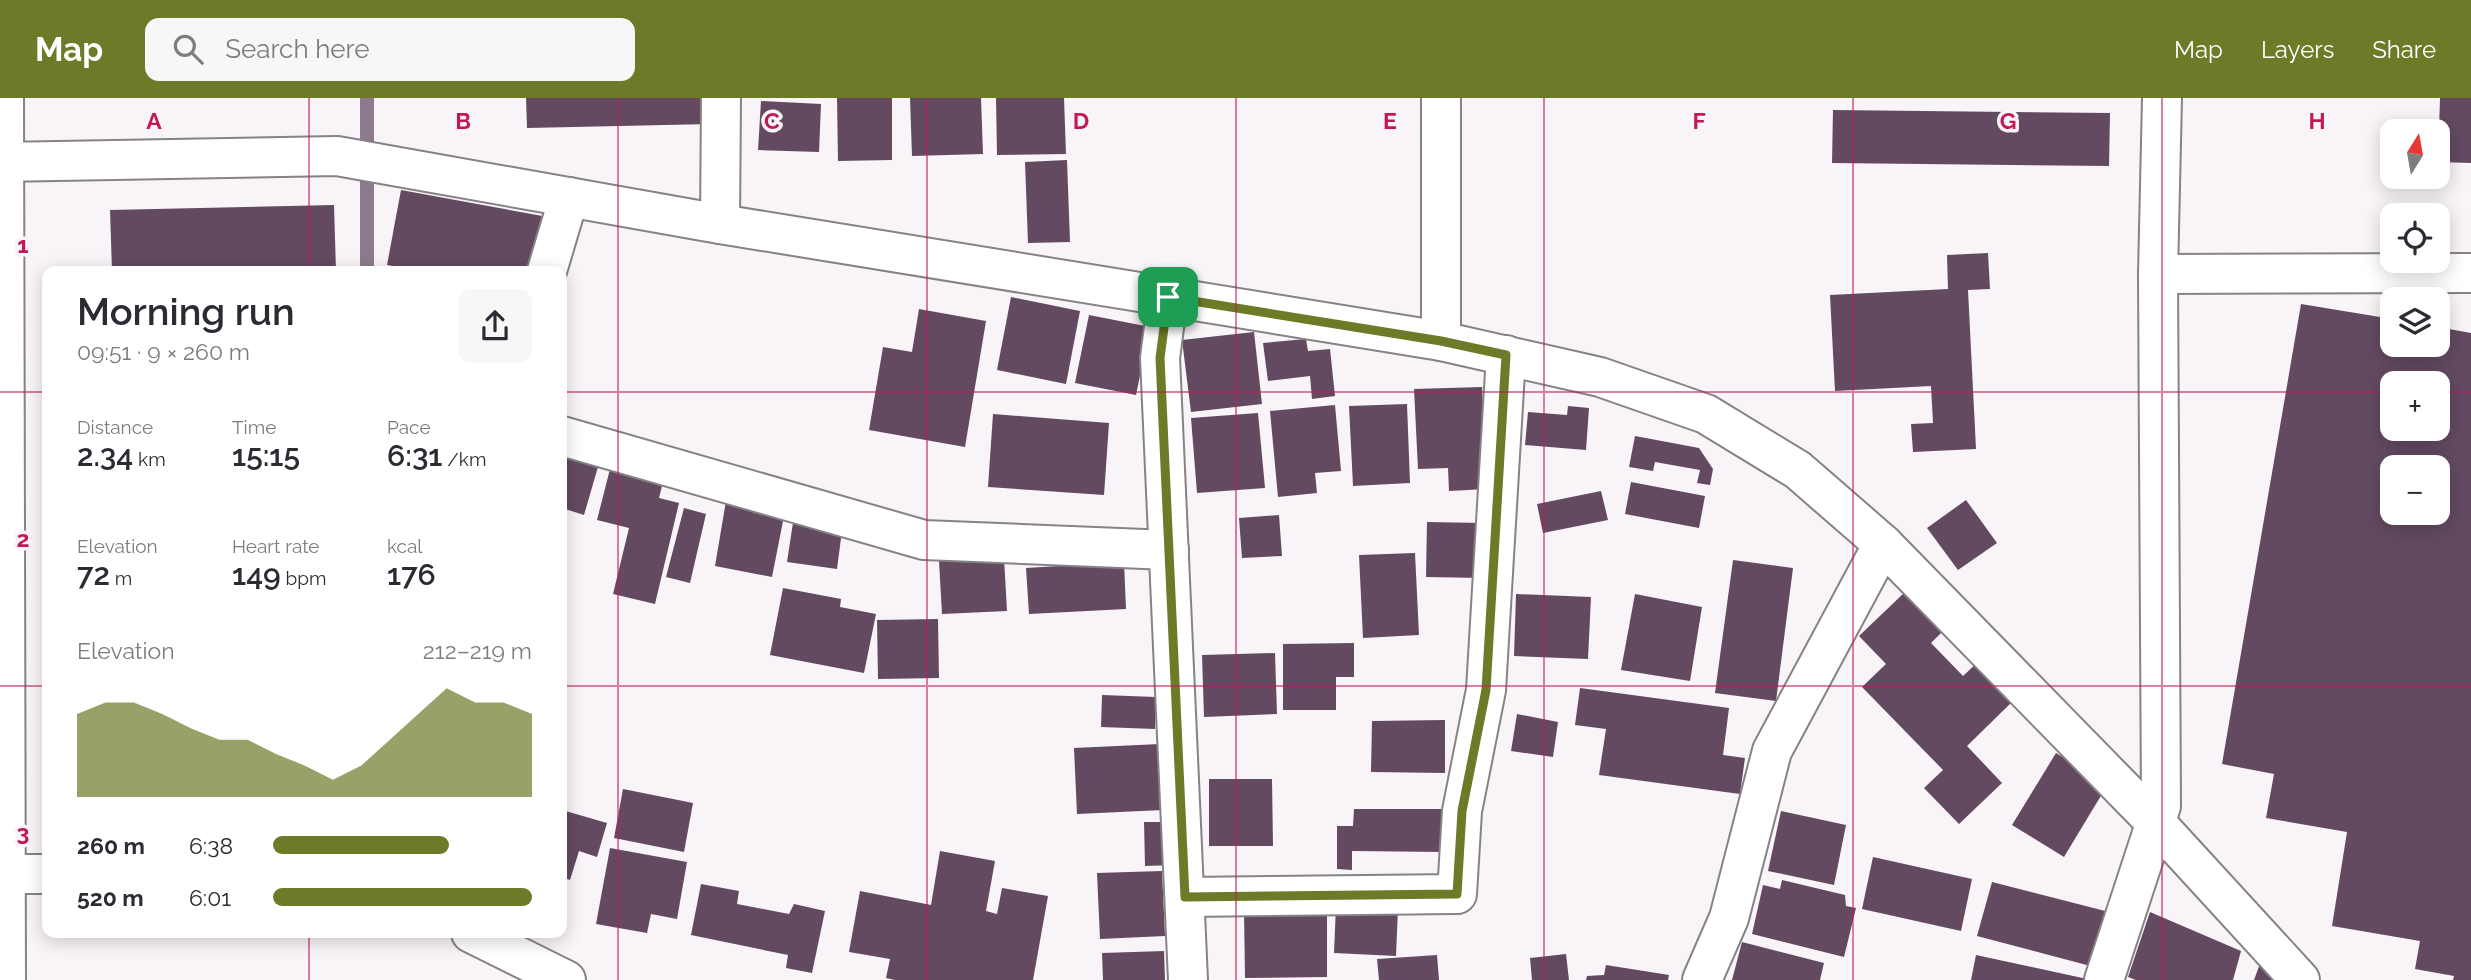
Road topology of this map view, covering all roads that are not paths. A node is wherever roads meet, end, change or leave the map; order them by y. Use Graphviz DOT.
graph roads {
  1 [pos="4,98"];
  2 [pos="721,98"];
  3 [pos="1441,98"];
  4 [pos="2162,98"];
  5 [pos="2,162"];
  6 [pos="569,197"];
  7 [pos="720,224"];
  8 [pos="548,266"];
  9 [pos="2471,273"];
  10 [pos="2158,274"];
  11 [pos="1168,297"];
  12 [pos="1441,341"];
  13 [pos="1506,355"];
  14 [pos="567,437"];
  15 [pos="1883,544"];
  16 [pos="1169,550"];
  17 [pos="2157,824"];
  18 [pos="6,874"];
  19 [pos="42,874"];
  20 [pos="1185,897"];
  21 [pos="481,938"];
  22 [pos="6,980"];
  23 [pos="566,980"];
  24 [pos="1188,980"];
  25 [pos="1702,980"];
  26 [pos="2104,980"];
  27 [pos="2300,980"];
  1 -- 5 [label="street"];
  2 -- 7 [label="street"];
  3 -- 12 [label="street"];
  4 -- 10 [label="street"];
  5 -- 6 [label="street"];
  5 -- 18 [label="street"];
  6 -- 7 [label="street"];
  6 -- 8 [label="street"];
  7 -- 11 [label="street"];
  9 -- 10 [label="street"];
  10 -- 17 [label="street"];
  11 -- 12 [label="street"];
  11 -- 16 [label="street"];
  12 -- 13 [label="street"];
  13 -- 15 [label="street"];
  13 -- 20 [label="street"];
  14 -- 16 [label="street"];
  15 -- 17 [label="street"];
  15 -- 25 [label="street"];
  16 -- 20 [label="street"];
  17 -- 26 [label="street"];
  17 -- 27 [label="street"];
  18 -- 19 [label="street"];
  18 -- 22 [label="street"];
  20 -- 24 [label="street"];
  21 -- 23 [label="street"];
}
